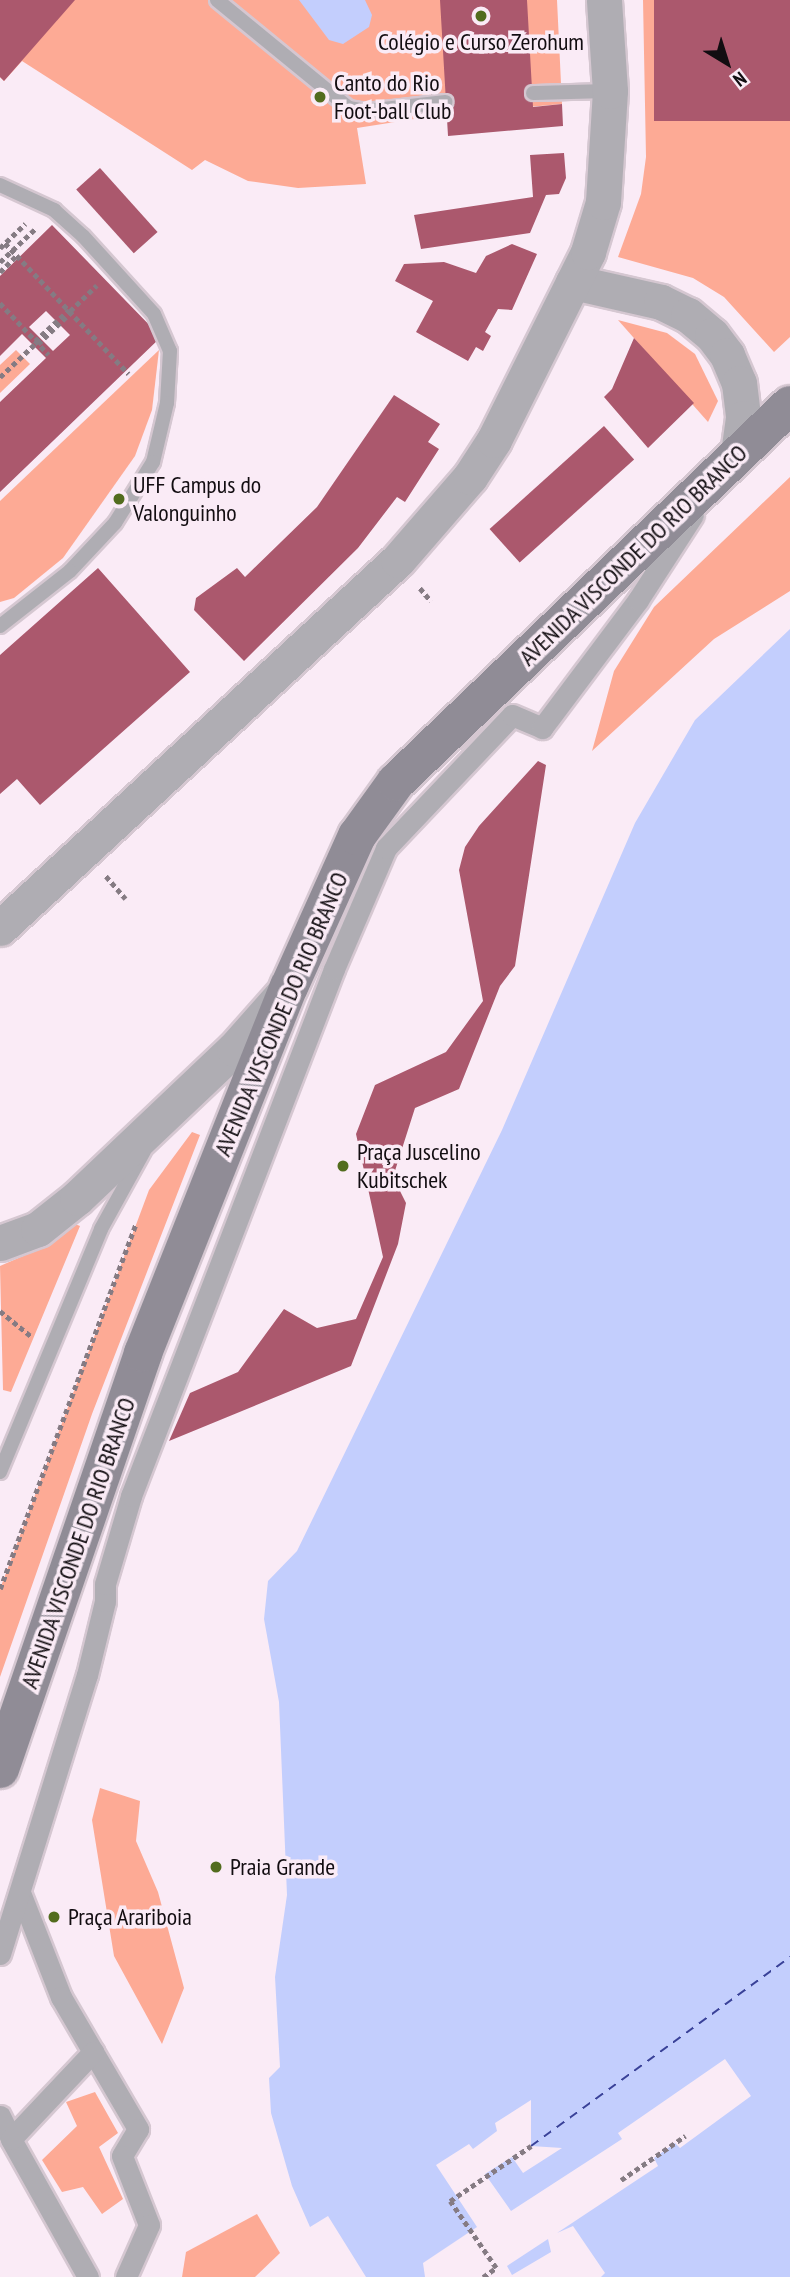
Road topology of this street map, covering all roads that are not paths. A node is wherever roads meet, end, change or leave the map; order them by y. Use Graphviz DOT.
graph roads {
  1 [pos="216,0"];
  2 [pos="604,0"];
  3 [pos="610,91"];
  4 [pos="533,93"];
  5 [pos="445,102"];
  6 [pos="0,185"];
  7 [pos="573,282"];
  8 [pos="790,405"];
  9 [pos="730,462"];
  10 [pos="0,626"];
  11 [pos="0,928"];
  12 [pos="289,987"];
  13 [pos="172,1105"];
  14 [pos="0,1243"];
  15 [pos="0,1472"];
  16 [pos="0,1769"];
  17 [pos="21,1895"];
  18 [pos="0,1954"];
  19 [pos="93,2052"];
  20 [pos="0,2116"];
  21 [pos="11,2139"];
  22 [pos="88,2277"];
  23 [pos="125,2277"];
  1 -- 5 [label="lane"];
  2 -- 3 [label="street"];
  3 -- 4 [label="lane"];
  3 -- 7 [label="street"];
  6 -- 10 [label="lane"];
  7 -- 9 [label="street"];
  7 -- 11 [label="street"];
  8 -- 9 [label="main road, AVENIDA VISCONDE DO RIO BRANCO"];
  9 -- 12 [label="main road, AVENIDA VISCONDE DO RIO BRANCO"];
  9 -- 17 [label="street"];
  12 -- 13 [label="street"];
  12 -- 16 [label="main road, AVENIDA VISCONDE DO RIO BRANCO"];
  13 -- 14 [label="street"];
  13 -- 15 [label="lane"];
  17 -- 18 [label="street"];
  17 -- 19 [label="street"];
  19 -- 21 [label="street"];
  19 -- 23 [label="street"];
  20 -- 21 [label="street"];
  21 -- 22 [label="street"];
}
